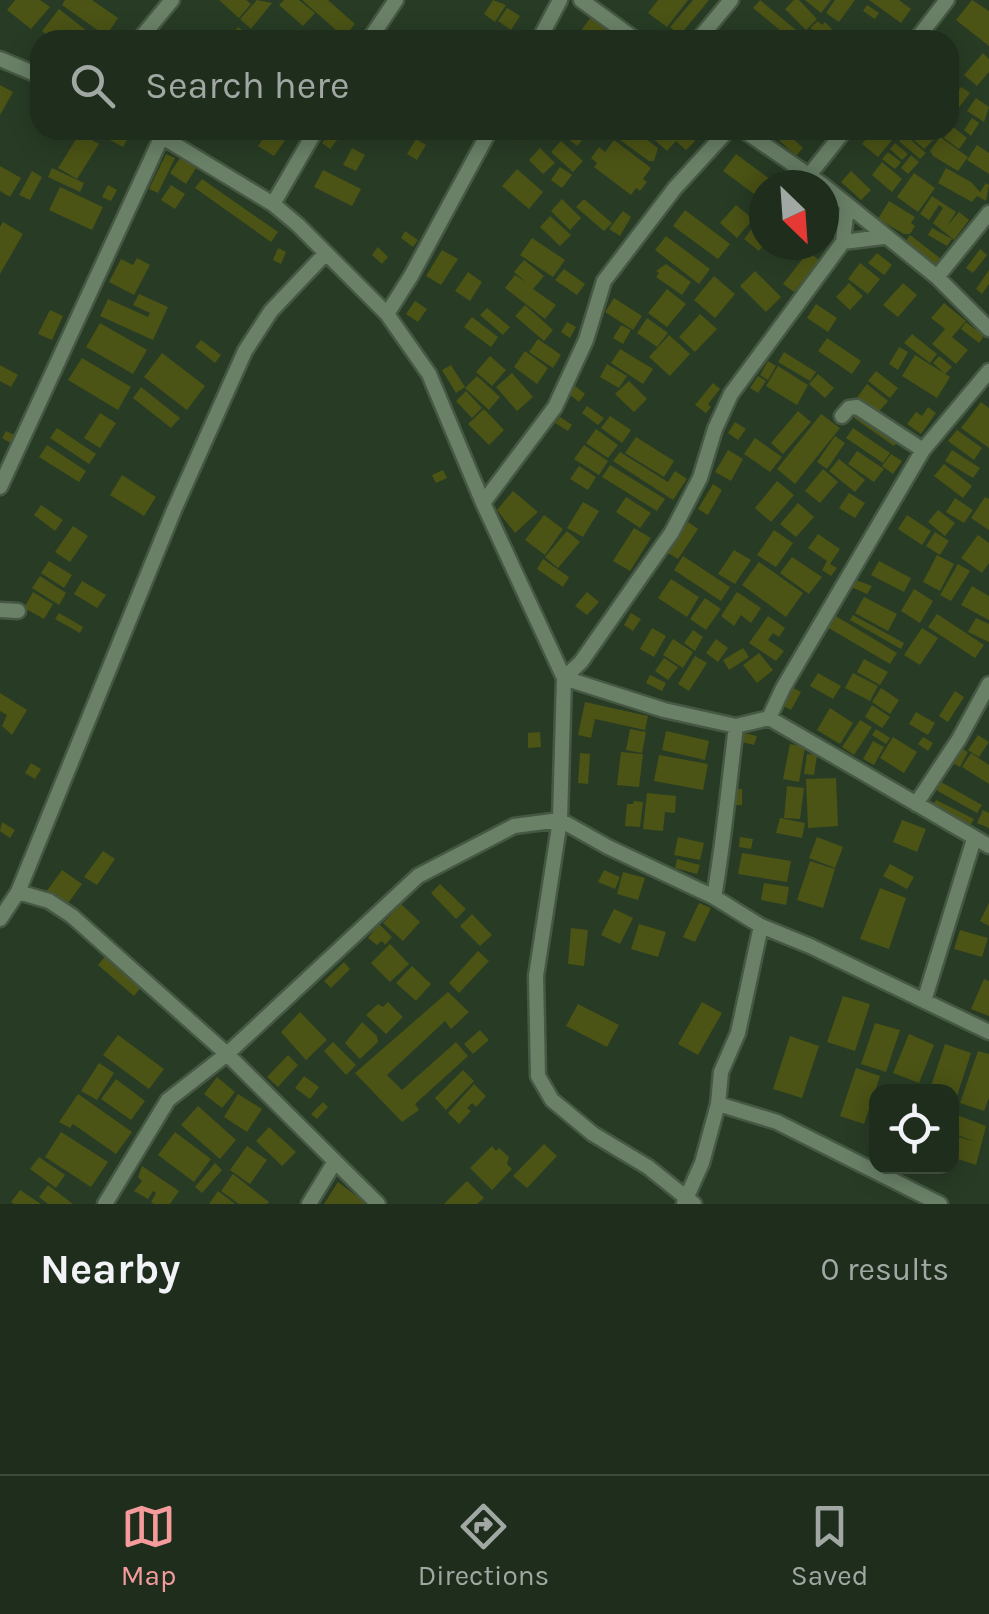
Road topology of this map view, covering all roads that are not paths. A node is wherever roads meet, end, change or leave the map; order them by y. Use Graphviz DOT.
graph roads {
  1 [pos="172,0"];
  2 [pos="396,0"];
  3 [pos="560,0"];
  4 [pos="581,0"];
  5 [pos="731,0"];
  6 [pos="947,0"];
  7 [pos="147,30"];
  8 [pos="376,30"];
  9 [pos="544,30"];
  10 [pos="622,30"];
  11 [pos="706,30"];
  12 [pos="924,30"];
  13 [pos="0,59"];
  14 [pos="30,72"];
  15 [pos="154,140"];
  16 [pos="168,140"];
  17 [pos="310,140"];
  18 [pos="484,140"];
  19 [pos="719,140"];
  20 [pos="758,140"];
  21 [pos="837,140"];
  22 [pos="804,170"];
  23 [pos="813,170"];
  24 [pos="839,199"];
  25 [pos="273,204"];
  26 [pos="847,206"];
  27 [pos="989,213"];
  28 [pos="883,237"];
  29 [pos="843,242"];
  30 [pos="326,253"];
  31 [pos="936,278"];
  32 [pos="386,314"];
  33 [pos="989,329"];
  34 [pos="989,371"];
  35 [pos="842,416"];
  36 [pos="924,450"];
  37 [pos="0,487"];
  38 [pos="483,503"];
  39 [pos="0,610"];
  40 [pos="18,610"];
  41 [pos="564,678"];
  42 [pos="989,684"];
  43 [pos="769,718"];
  44 [pos="736,726"];
  45 [pos="916,804"];
  46 [pos="560,820"];
  47 [pos="974,839"];
  48 [pos="989,846"];
  49 [pos="18,892"];
  50 [pos="714,897"];
  51 [pos="0,920"];
  52 [pos="761,926"];
  53 [pos="924,1001"];
  54 [pos="989,1032"];
  55 [pos="228,1054"];
  56 [pos="718,1104"];
  57 [pos="334,1163"];
  58 [pos="688,1202"];
  59 [pos="105,1204"];
  60 [pos="309,1204"];
  61 [pos="378,1204"];
  62 [pos="940,1204"];
  1 -- 7 [label="street"];
  2 -- 8 [label="street"];
  3 -- 9 [label="street"];
  4 -- 10 [label="street"];
  5 -- 11 [label="street"];
  6 -- 12 [label="street"];
  13 -- 14 [label="street"];
  15 -- 37 [label="street"];
  16 -- 25 [label="street"];
  17 -- 25 [label="street"];
  18 -- 32 [label="street"];
  19 -- 38 [label="street"];
  20 -- 22 [label="street"];
  21 -- 23 [label="street"];
  24 -- 26 [label="street"];
  25 -- 30 [label="street"];
  26 -- 28 [label="street"];
  26 -- 29 [label="street"];
  27 -- 31 [label="street"];
  28 -- 29 [label="street"];
  28 -- 31 [label="street"];
  29 -- 41 [label="street"];
  30 -- 32 [label="street"];
  30 -- 49 [label="street"];
  31 -- 33 [label="street"];
  32 -- 38 [label="street"];
  34 -- 36 [label="street"];
  35 -- 36 [label="street"];
  36 -- 43 [label="street"];
  38 -- 41 [label="street"];
  39 -- 40 [label="street"];
  41 -- 44 [label="street"];
  41 -- 46 [label="street"];
  42 -- 45 [label="street"];
  43 -- 44 [label="street"];
  43 -- 45 [label="street"];
  44 -- 50 [label="street"];
  45 -- 47 [label="street"];
  46 -- 50 [label="street"];
  46 -- 55 [label="street"];
  46 -- 58 [label="street"];
  47 -- 48 [label="street"];
  47 -- 53 [label="street"];
  49 -- 51 [label="street"];
  49 -- 55 [label="street"];
  50 -- 52 [label="street"];
  52 -- 53 [label="street"];
  52 -- 56 [label="street"];
  53 -- 54 [label="street"];
  55 -- 57 [label="street"];
  55 -- 59 [label="street"];
  56 -- 58 [label="street"];
  56 -- 62 [label="street"];
  57 -- 60 [label="street"];
  57 -- 61 [label="street"];
}
